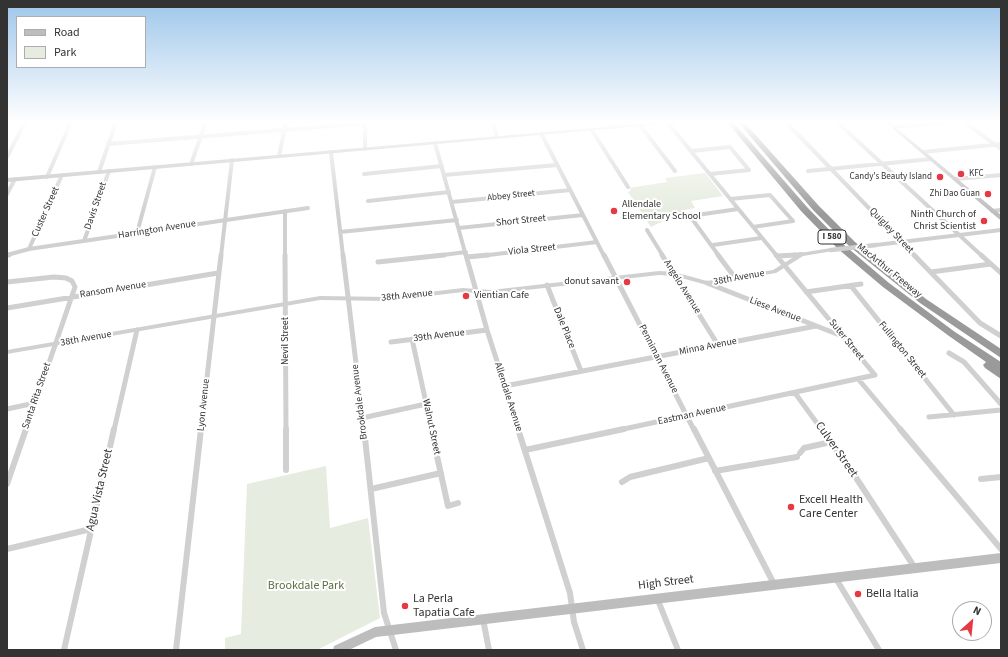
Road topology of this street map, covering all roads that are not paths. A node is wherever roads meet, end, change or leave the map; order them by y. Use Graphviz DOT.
graph roads {
  1 [pos="331,152"];
  2 [pos="58,153"];
  3 [pos="105,153"];
  4 [pos="194,153"];
  5 [pos="280,153"];
  6 [pos="322,153"];
  7 [pos="438,153"];
  8 [pos="550,153"];
  9 [pos="606,153"];
  10 [pos="661,153"];
  11 [pos="692,153"];
  12 [pos="735,153"];
  13 [pos="756,153"];
  14 [pos="767,153"];
  15 [pos="815,153"];
  16 [pos="871,153"];
  17 [pos="924,153"];
  18 [pos="279,156"];
  19 [pos="931,158"];
  20 [pos="232,160"];
  21 [pos="190,164"];
  22 [pos="883,164"];
  23 [pos="557,165"];
  24 [pos="442,166"];
  25 [pos="155,167"];
  26 [pos="831,169"];
  27 [pos="109,171"];
  28 [pos="808,171"];
  29 [pos="99,172"];
  30 [pos="675,172"];
  31 [pos="364,174"];
  32 [pos="710,174"];
  33 [pos="62,175"];
  34 [pos="444,175"];
  35 [pos="1001,175"];
  36 [pos="47,177"];
  37 [pos="15,179"];
  38 [pos="956,179"];
  39 [pos="7,180"];
  40 [pos="628,187"];
  41 [pos="570,190"];
  42 [pos="449,192"];
  43 [pos="7,194"];
  44 [pos="730,199"];
  45 [pos="368,200"];
  46 [pos="452,202"];
  47 [pos="308,208"];
  48 [pos="738,209"];
  49 [pos="1001,210"];
  50 [pos="285,211"];
  51 [pos="992,211"];
  52 [pos="583,215"];
  53 [pos="1001,218"];
  54 [pos="224,220"];
  55 [pos="457,220"];
  56 [pos="753,226"];
  57 [pos="459,228"];
  58 [pos="647,230"];
  59 [pos="1001,230"];
  60 [pos="340,232"];
  61 [pos="137,233"];
  62 [pos="960,235"];
  63 [pos="761,238"];
  64 [pos="84,242"];
  65 [pos="597,242"];
  66 [pos="902,242"];
  67 [pos="713,245"];
  68 [pos="29,249"];
  69 [pos="802,254"];
  70 [pos="7,255"];
  71 [pos="466,255"];
  72 [pos="777,256"];
  73 [pos="378,262"];
  74 [pos="991,264"];
  75 [pos="785,266"];
  76 [pos="931,272"];
  77 [pos="218,273"];
  78 [pos="1001,273"];
  79 [pos="674,274"];
  80 [pos="615,277"];
  81 [pos="736,279"];
  82 [pos="7,282"];
  83 [pos="707,283"];
  84 [pos="861,284"];
  85 [pos="547,285"];
  86 [pos="851,286"];
  87 [pos="476,290"];
  88 [pos="806,292"];
  89 [pos="72,297"];
  90 [pos="348,298"];
  91 [pos="923,301"];
  92 [pos="286,303"];
  93 [pos="7,308"];
  94 [pos="214,316"];
  95 [pos="816,326"];
  96 [pos="137,330"];
  97 [pos="487,330"];
  98 [pos="952,334"];
  99 [pos="843,336"];
  100 [pos="1001,336"];
  101 [pos="412,339"];
  102 [pos="391,342"];
  103 [pos="56,344"];
  104 [pos="718,345"];
  105 [pos="1001,348"];
  106 [pos="7,352"];
  107 [pos="948,353"];
  108 [pos="1001,354"];
  109 [pos="656,357"];
  110 [pos="1001,367"];
  111 [pos="581,371"];
  112 [pos="1001,375"];
  113 [pos="859,380"];
  114 [pos="505,386"];
  115 [pos="796,393"];
  116 [pos="35,403"];
  117 [pos="426,404"];
  118 [pos="1001,404"];
  119 [pos="7,409"];
  120 [pos="1001,410"];
  121 [pos="954,415"];
  122 [pos="687,416"];
  123 [pos="929,417"];
  124 [pos="362,418"];
  125 [pos="831,442"];
  126 [pos="525,450"];
  127 [pos="709,458"];
  128 [pos="286,470"];
  129 [pos="716,471"];
  130 [pos="9,473"];
  131 [pos="441,473"];
  132 [pos="1001,477"];
  133 [pos="981,479"];
  134 [pos="622,482"];
  135 [pos="7,484"];
  136 [pos="371,489"];
  137 [pos="458,503"];
  138 [pos="91,529"];
  139 [pos="7,549"];
  140 [pos="1001,549"];
  141 [pos="1001,558"];
  142 [pos="916,568"];
  143 [pos="835,577"];
  144 [pos="774,584"];
  145 [pos="656,597"];
  146 [pos="572,608"];
  147 [pos="482,618"];
  148 [pos="390,630"];
  149 [pos="64,650"];
  150 [pos="176,650"];
  151 [pos="338,650"];
  152 [pos="396,650"];
  153 [pos="489,650"];
  154 [pos="583,650"];
  155 [pos="678,650"];
  156 [pos="879,650"];
  1 -- 60 [label="street, Brookdale Avenue"];
  2 -- 36 [label="street"];
  3 -- 29 [label="street, Davis Street"];
  4 -- 21 [label="street"];
  5 -- 18 [label="street"];
  6 -- 18 [label="main road"];
  7 -- 24 [label="street, Allendale Avenue"];
  8 -- 23 [label="street, Penniman Avenue"];
  9 -- 40 [label="street"];
  10 -- 30 [label="street"];
  11 -- 32 [label="street, Suter Street"];
  12 -- 32 [label="street"];
  13 -- 98 [label="highway, MacArthur Freeway / I 580"];
  14 -- 91 [label="highway, MacArthur Freeway / I 580"];
  15 -- 26 [label="street, Quigley Street"];
  16 -- 22 [label="street"];
  17 -- 19 [label="main road"];
  18 -- 20 [label="main road"];
  19 -- 22 [label="street"];
  19 -- 38 [label="main road"];
  20 -- 21 [label="main road"];
  20 -- 54 [label="street, Lyon Avenue"];
  21 -- 25 [label="main road"];
  22 -- 26 [label="street"];
  22 -- 62 [label="street"];
  23 -- 34 [label="street"];
  23 -- 41 [label="street, Penniman Avenue"];
  24 -- 31 [label="street"];
  24 -- 34 [label="street, Allendale Avenue"];
  25 -- 27 [label="main road"];
  25 -- 61 [label="street"];
  26 -- 28 [label="street"];
  26 -- 66 [label="street, Quigley Street"];
  27 -- 29 [label="main road"];
  27 -- 64 [label="street, Davis Street"];
  29 -- 33 [label="main road"];
  32 -- 44 [label="street, Suter Street"];
  33 -- 36 [label="main road"];
  33 -- 68 [label="street, Custer Street"];
  34 -- 42 [label="street, Allendale Avenue"];
  35 -- 38 [label="street"];
  36 -- 37 [label="main road"];
  37 -- 39 [label="main road"];
  37 -- 43 [label="street"];
  38 -- 51 [label="main road"];
  41 -- 46 [label="street, Abbey Street"];
  41 -- 52 [label="street, Penniman Avenue"];
  42 -- 45 [label="street"];
  42 -- 46 [label="street, Allendale Avenue"];
  44 -- 48 [label="street, Suter Street"];
  44 -- 56 [label="street"];
  46 -- 55 [label="street, Allendale Avenue"];
  47 -- 50 [label="street, Harrington Avenue"];
  48 -- 56 [label="street, Suter Street"];
  48 -- 67 [label="street"];
  49 -- 51 [label="street"];
  50 -- 54 [label="street, Harrington Avenue"];
  50 -- 92 [label="street, Nevil Street"];
  51 -- 53 [label="main road"];
  52 -- 57 [label="street, Short Street"];
  52 -- 65 [label="street, Penniman Avenue"];
  54 -- 61 [label="street, Harrington Avenue"];
  54 -- 77 [label="street, Lyon Avenue"];
  55 -- 57 [label="street, Allendale Avenue"];
  55 -- 60 [label="street"];
  56 -- 63 [label="street, Suter Street"];
  57 -- 71 [label="street, Allendale Avenue"];
  58 -- 79 [label="street, Angelo Avenue"];
  59 -- 62 [label="street, 38th Avenue"];
  60 -- 90 [label="street, Brookdale Avenue"];
  61 -- 64 [label="street, Harrington Avenue"];
  62 -- 66 [label="street, 38th Avenue"];
  62 -- 74 [label="street"];
  63 -- 67 [label="street"];
  63 -- 72 [label="street, Suter Street"];
  64 -- 68 [label="street, Harrington Avenue"];
  65 -- 71 [label="street, Viola Street"];
  65 -- 80 [label="street, Penniman Avenue"];
  66 -- 69 [label="street, 38th Avenue, bridge"];
  66 -- 76 [label="street, Quigley Street"];
  67 -- 81 [label="street"];
  68 -- 70 [label="street, Harrington Avenue"];
  69 -- 72 [label="street, 38th Avenue"];
  69 -- 75 [label="street, 38th Avenue"];
  71 -- 73 [label="street, Viola Street"];
  71 -- 87 [label="street, Allendale Avenue"];
  72 -- 75 [label="street, Suter Street"];
  74 -- 76 [label="street"];
  74 -- 78 [label="street"];
  75 -- 81 [label="street, 38th Avenue"];
  75 -- 88 [label="street, Suter Street"];
  76 -- 100 [label="street, Quigley Street"];
  77 -- 89 [label="street, Ransom Avenue"];
  77 -- 94 [label="street, Lyon Avenue"];
  79 -- 80 [label="street, 38th Avenue"];
  79 -- 83 [label="street, 38th Avenue"];
  79 -- 104 [label="street, Angelo Avenue"];
  80 -- 85 [label="street, 38th Avenue"];
  80 -- 109 [label="street, Penniman Avenue"];
  81 -- 83 [label="street, 38th Avenue"];
  82 -- 89 [label="street, Santa Rita Street"];
  83 -- 95 [label="street, Liese Avenue"];
  84 -- 86 [label="street"];
  85 -- 87 [label="street, 38th Avenue"];
  85 -- 111 [label="street, Dale Place"];
  86 -- 88 [label="street"];
  86 -- 121 [label="street, Fullington Street"];
  87 -- 90 [label="street, 38th Avenue"];
  87 -- 97 [label="street, Allendale Avenue"];
  88 -- 99 [label="street, Suter Street"];
  89 -- 93 [label="street, Ransom Avenue"];
  89 -- 103 [label="street, Santa Rita Street"];
  90 -- 92 [label="street, 38th Avenue"];
  90 -- 124 [label="street, Brookdale Avenue"];
  91 -- 105 [label="highway"];
  91 -- 108 [label="highway, MacArthur Freeway / I 580"];
  92 -- 94 [label="street, 38th Avenue"];
  92 -- 128 [label="street, Nevil Street"];
  94 -- 96 [label="street, 38th Avenue"];
  94 -- 150 [label="street, Lyon Avenue"];
  95 -- 99 [label="street, Liese Avenue"];
  95 -- 104 [label="street, Minna Avenue"];
  96 -- 103 [label="street, 38th Avenue"];
  96 -- 138 [label="street, Agua Vista Street"];
  97 -- 101 [label="street, 39th Avenue"];
  97 -- 114 [label="street, Allendale Avenue"];
  98 -- 110 [label="highway, MacArthur Freeway / I 580"];
  98 -- 112 [label="highway"];
  99 -- 113 [label="street, Suter Street"];
  101 -- 102 [label="street, 39th Avenue"];
  101 -- 117 [label="street, Walnut Street"];
  103 -- 106 [label="street, 38th Avenue"];
  103 -- 116 [label="street, Santa Rita Street"];
  104 -- 109 [label="street, Minna Avenue"];
  107 -- 118 [label="street"];
  109 -- 111 [label="street, Minna Avenue"];
  109 -- 122 [label="street, Penniman Avenue"];
  111 -- 114 [label="street, Minna Avenue"];
  113 -- 115 [label="street, Eastman Avenue"];
  113 -- 140 [label="street"];
  114 -- 126 [label="street, Allendale Avenue"];
  115 -- 122 [label="street, Eastman Avenue"];
  115 -- 125 [label="street, Culver Street"];
  116 -- 119 [label="street"];
  116 -- 130 [label="street, Santa Rita Street"];
  117 -- 124 [label="street"];
  117 -- 131 [label="street, Walnut Street"];
  120 -- 121 [label="street"];
  121 -- 123 [label="street"];
  122 -- 126 [label="street, Eastman Avenue"];
  122 -- 127 [label="street, Penniman Avenue"];
  124 -- 136 [label="street, Brookdale Avenue"];
  125 -- 129 [label="street"];
  125 -- 142 [label="street, Culver Street"];
  126 -- 146 [label="street, Allendale Avenue"];
  127 -- 129 [label="street, Penniman Avenue"];
  127 -- 134 [label="street"];
  129 -- 144 [label="street, Penniman Avenue"];
  130 -- 135 [label="street, Santa Rita Street"];
  131 -- 136 [label="street"];
  131 -- 137 [label="street, Walnut Street"];
  132 -- 133 [label="street"];
  136 -- 148 [label="street, Brookdale Avenue"];
  138 -- 139 [label="street"];
  138 -- 149 [label="street, Agua Vista Street"];
  141 -- 142 [label="main road, High Street"];
  142 -- 143 [label="main road, High Street"];
  143 -- 144 [label="main road, High Street"];
  143 -- 156 [label="street"];
  144 -- 145 [label="main road, High Street"];
  145 -- 146 [label="main road, High Street"];
  145 -- 155 [label="street"];
  146 -- 147 [label="main road, High Street"];
  146 -- 154 [label="street, Allendale Avenue"];
  147 -- 148 [label="main road, High Street"];
  147 -- 153 [label="street"];
  148 -- 151 [label="main road, High Street"];
  148 -- 152 [label="street, Brookdale Avenue"];
}
